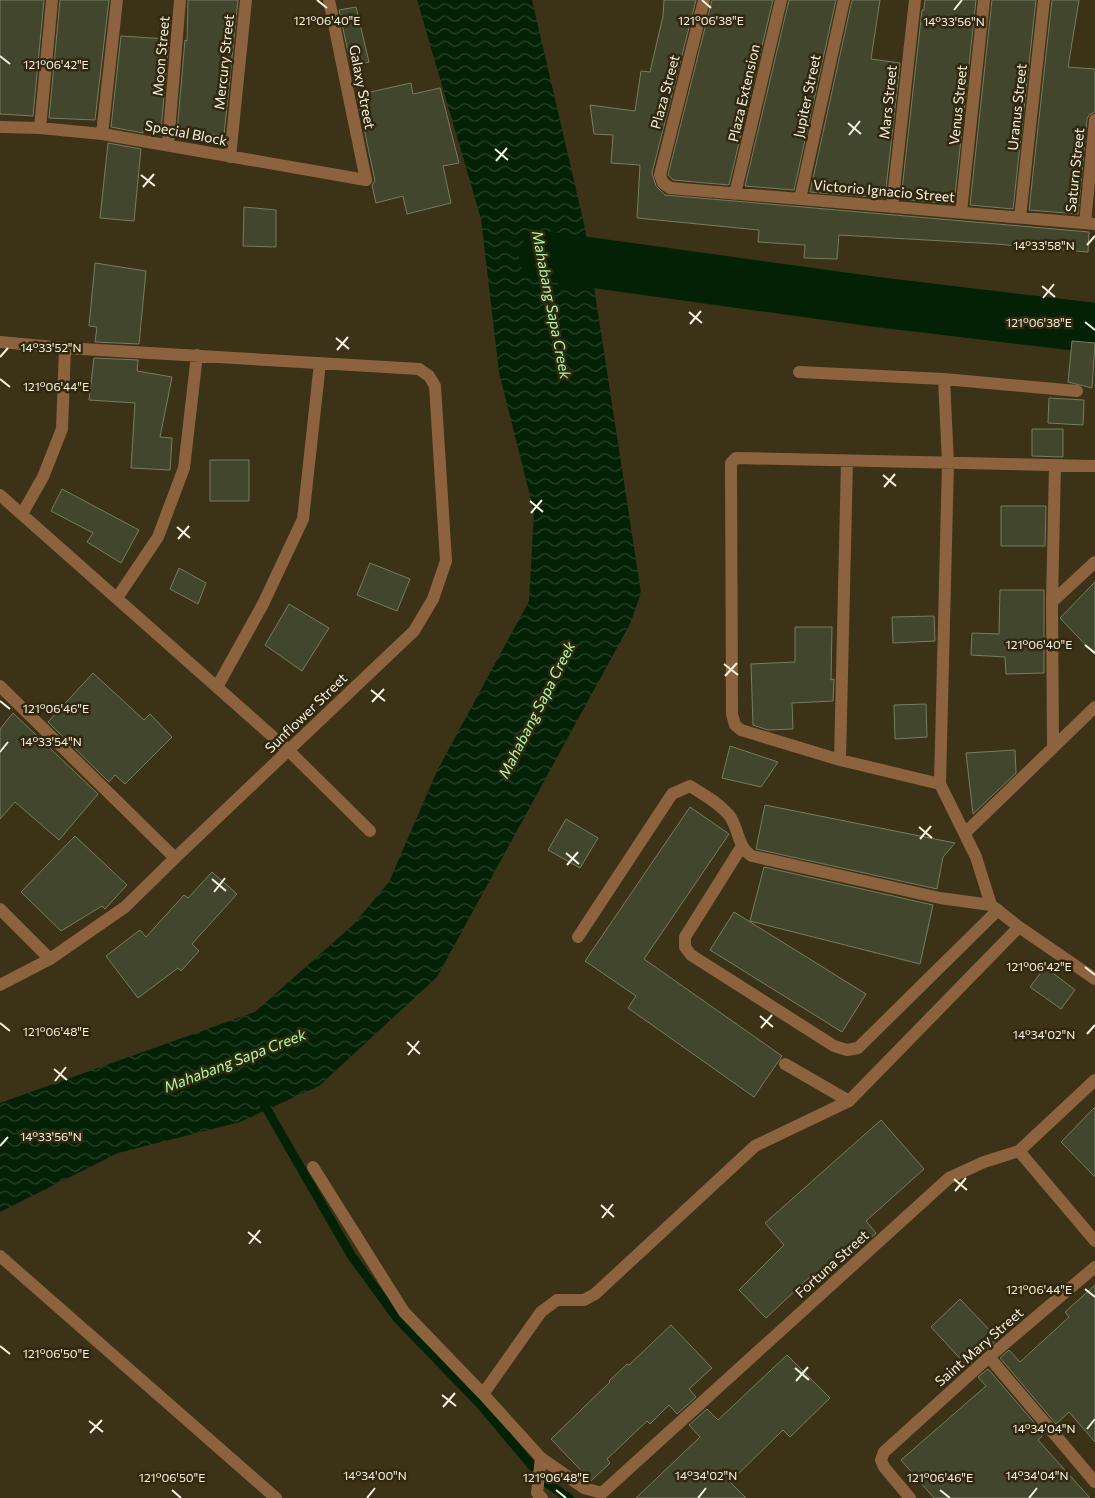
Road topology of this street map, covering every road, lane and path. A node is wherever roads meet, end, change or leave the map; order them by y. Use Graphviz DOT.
graph roads {
  1 [pos="52,0"];
  2 [pos="117,0"];
  3 [pos="180,0"];
  4 [pos="246,0"];
  5 [pos="329,0"];
  6 [pos="704,0"];
  7 [pos="781,0"];
  8 [pos="844,0"];
  9 [pos="915,0"];
  10 [pos="984,0"];
  11 [pos="1044,0"];
  12 [pos="1095,120"];
  13 [pos="0,127"];
  14 [pos="40,128"];
  15 [pos="102,134"];
  16 [pos="168,144"];
  17 [pos="230,156"];
  18 [pos="366,180"];
  19 [pos="670,188"];
  20 [pos="735,194"];
  21 [pos="800,199"];
  22 [pos="892,207"];
  23 [pos="961,212"];
  24 [pos="1020,217"];
  25 [pos="1090,223"];
  26 [pos="0,342"];
  27 [pos="65,348"];
  28 [pos="197,355"];
  29 [pos="320,363"];
  30 [pos="799,372"];
  31 [pos="944,379"];
  32 [pos="1077,391"];
  33 [pos="847,461"];
  34 [pos="948,463"];
  35 [pos="1055,465"];
  36 [pos="1095,466"];
  37 [pos="0,495"];
  38 [pos="22,514"];
  39 [pos="1095,562"];
  40 [pos="117,598"];
  41 [pos="1052,602"];
  42 [pos="0,686"];
  43 [pos="217,687"];
  44 [pos="1095,707"];
  45 [pos="1053,747"];
  46 [pos="289,751"];
  47 [pos="840,760"];
  48 [pos="940,784"];
  49 [pos="370,831"];
  50 [pos="965,833"];
  51 [pos="742,846"];
  52 [pos="175,858"];
  53 [pos="0,908"];
  54 [pos="994,908"];
  55 [pos="1019,927"];
  56 [pos="578,937"];
  57 [pos="50,959"];
  58 [pos="1095,980"];
  59 [pos="0,985"];
  60 [pos="785,1064"];
  61 [pos="1095,1080"];
  62 [pos="850,1101"];
  63 [pos="1020,1152"];
  64 [pos="313,1167"];
  65 [pos="1095,1241"];
  66 [pos="0,1256"];
  67 [pos="1095,1267"];
  68 [pos="989,1356"];
  69 [pos="483,1394"];
  70 [pos="542,1458"];
  71 [pos="1095,1482"];
  72 [pos="276,1498"];
  73 [pos="542,1498"];
  74 [pos="910,1498"];
  1 -- 14 [label="street"];
  2 -- 15 [label="street"];
  3 -- 16 [label="street, Moon Street"];
  4 -- 17 [label="street, Mercury Street"];
  5 -- 18 [label="street, Galaxy Street"];
  6 -- 19 [label="street, Plaza Street"];
  7 -- 20 [label="street, Plaza Extension"];
  8 -- 21 [label="street, Jupiter Street"];
  9 -- 22 [label="street, Mars Street"];
  10 -- 23 [label="street, Venus Street"];
  11 -- 24 [label="street, Uranus Street"];
  12 -- 25 [label="street, Saturn Street"];
  13 -- 14 [label="street, Special Block"];
  14 -- 15 [label="street, Special Block"];
  15 -- 16 [label="street, Special Block"];
  16 -- 17 [label="street, Special Block"];
  17 -- 18 [label="street, Special Block"];
  19 -- 20 [label="street, Victorio Ignacio Street"];
  20 -- 21 [label="street, Victorio Ignacio Street"];
  21 -- 22 [label="street, Victorio Ignacio Street"];
  22 -- 23 [label="street, Victorio Ignacio Street"];
  23 -- 24 [label="street, Victorio Ignacio Street"];
  24 -- 25 [label="street, Victorio Ignacio Street"];
  26 -- 27 [label="street"];
  27 -- 28 [label="street"];
  27 -- 38 [label="street"];
  28 -- 29 [label="street"];
  28 -- 40 [label="street"];
  29 -- 43 [label="street"];
  29 -- 46 [label="street, Sunflower Street"];
  30 -- 31 [label="street"];
  31 -- 32 [label="street"];
  31 -- 34 [label="street"];
  33 -- 34 [label="street"];
  33 -- 47 [label="street"];
  33 -- 47 [label="street"];
  34 -- 35 [label="street"];
  34 -- 48 [label="street"];
  35 -- 36 [label="street"];
  35 -- 41 [label="street"];
  37 -- 38 [label="street"];
  38 -- 40 [label="street"];
  39 -- 41 [label="street"];
  40 -- 43 [label="street"];
  41 -- 45 [label="street"];
  42 -- 52 [label="street"];
  43 -- 46 [label="street"];
  44 -- 45 [label="street"];
  45 -- 50 [label="street"];
  46 -- 49 [label="street"];
  46 -- 52 [label="street, Sunflower Street"];
  47 -- 48 [label="street"];
  48 -- 50 [label="street"];
  50 -- 54 [label="street"];
  51 -- 54 [label="street"];
  51 -- 54 [label="street"];
  51 -- 56 [label="street"];
  52 -- 57 [label="street, Sunflower Street"];
  53 -- 57 [label="street"];
  54 -- 55 [label="street"];
  55 -- 58 [label="street"];
  55 -- 62 [label="street"];
  57 -- 59 [label="street, Sunflower Street"];
  60 -- 62 [label="street"];
  61 -- 63 [label="street, Fortuna Street"];
  62 -- 69 [label="street"];
  63 -- 65 [label="street"];
  63 -- 70 [label="street, Fortuna Street"];
  64 -- 69 [label="street"];
  66 -- 72 [label="street"];
  67 -- 68 [label="street, Saint Mary Street"];
  68 -- 71 [label="street"];
  68 -- 74 [label="street, Saint Mary Street"];
  69 -- 70 [label="street"];
  70 -- 73 [label="street"];
}
